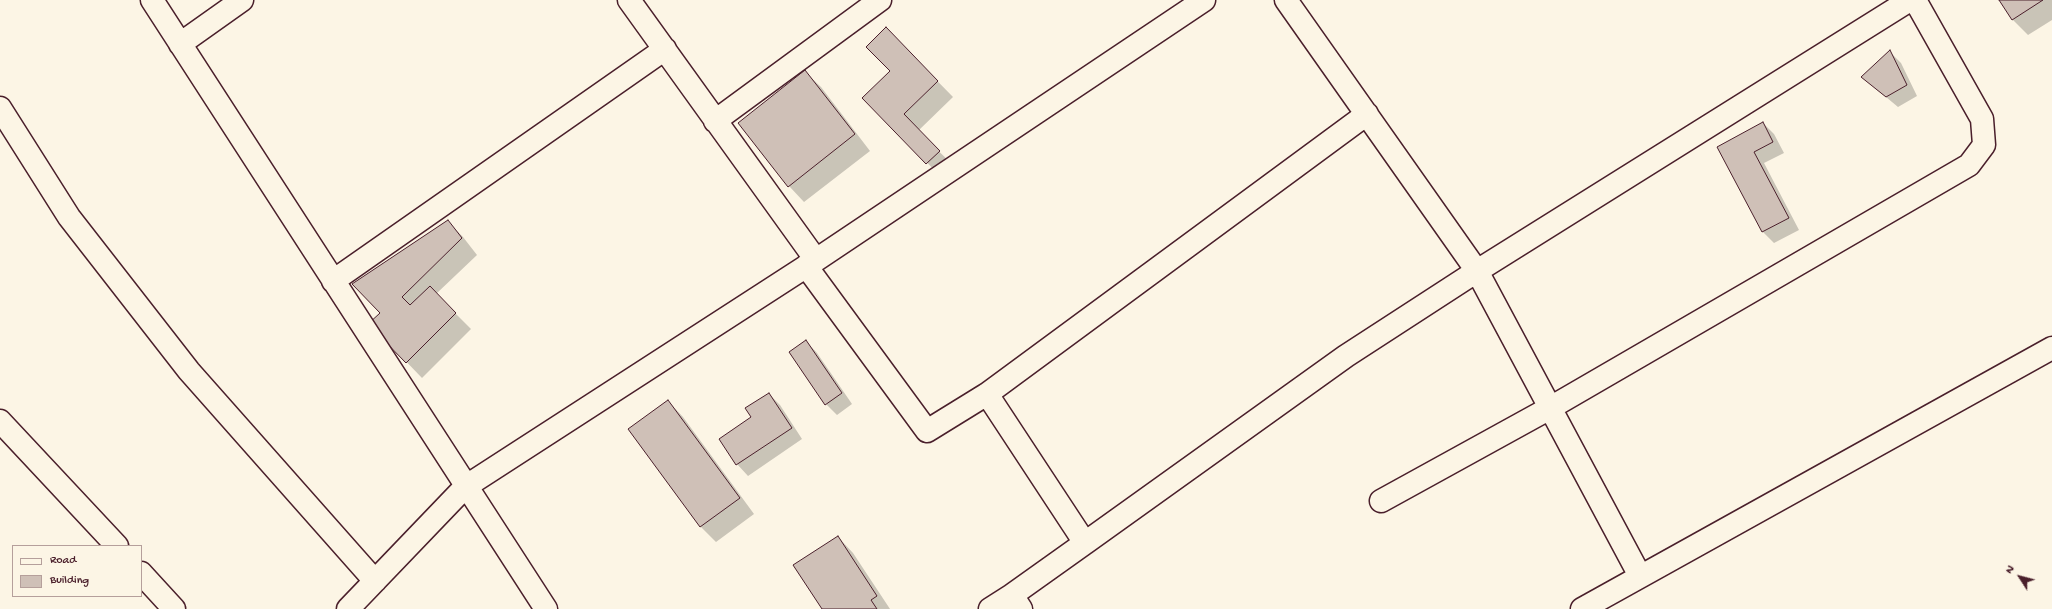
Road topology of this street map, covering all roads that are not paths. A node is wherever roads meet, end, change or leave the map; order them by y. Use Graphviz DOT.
graph roads {
  1 [pos="152,0"];
  2 [pos="242,0"];
  3 [pos="629,0"];
  4 [pos="1204,0"];
  5 [pos="1286,0"];
  6 [pos="1910,0"];
  7 [pos="1916,0"];
  8 [pos="866,4"];
  9 [pos="180,44"];
  10 [pos="665,49"];
  11 [pos="0,108"];
  12 [pos="1367,114"];
  13 [pos="715,121"];
  14 [pos="811,263"];
  15 [pos="1477,271"];
  16 [pos="333,281"];
  17 [pos="2052,348"];
  18 [pos="987,394"];
  19 [pos="1550,408"];
  20 [pos="0,421"];
  21 [pos="465,487"];
  22 [pos="1381,501"];
  23 [pos="1085,543"];
  24 [pos="116,545"];
  25 [pos="142,574"];
  26 [pos="1640,576"];
  27 [pos="375,581"];
  28 [pos="1016,602"];
  29 [pos="174,609"];
  30 [pos="348,609"];
  31 [pos="546,609"];
  32 [pos="990,609"];
  33 [pos="1582,609"];
  1 -- 9 [label="street"];
  2 -- 9 [label="street"];
  3 -- 10 [label="street"];
  4 -- 14 [label="street"];
  5 -- 12 [label="street"];
  6 -- 15 [label="street"];
  7 -- 19 [label="street"];
  8 -- 13 [label="street"];
  9 -- 16 [label="street"];
  10 -- 13 [label="street"];
  10 -- 16 [label="street"];
  11 -- 27 [label="street"];
  12 -- 15 [label="street"];
  12 -- 18 [label="street"];
  13 -- 14 [label="street"];
  14 -- 18 [label="street"];
  14 -- 21 [label="street"];
  15 -- 19 [label="street"];
  15 -- 23 [label="street"];
  16 -- 21 [label="street"];
  17 -- 26 [label="street"];
  18 -- 23 [label="street"];
  19 -- 22 [label="street"];
  19 -- 26 [label="street"];
  20 -- 24 [label="street"];
  21 -- 27 [label="street"];
  21 -- 31 [label="street"];
  23 -- 28 [label="street"];
  25 -- 29 [label="street"];
  26 -- 33 [label="street"];
  27 -- 30 [label="street"];
  28 -- 32 [label="street"];
}
